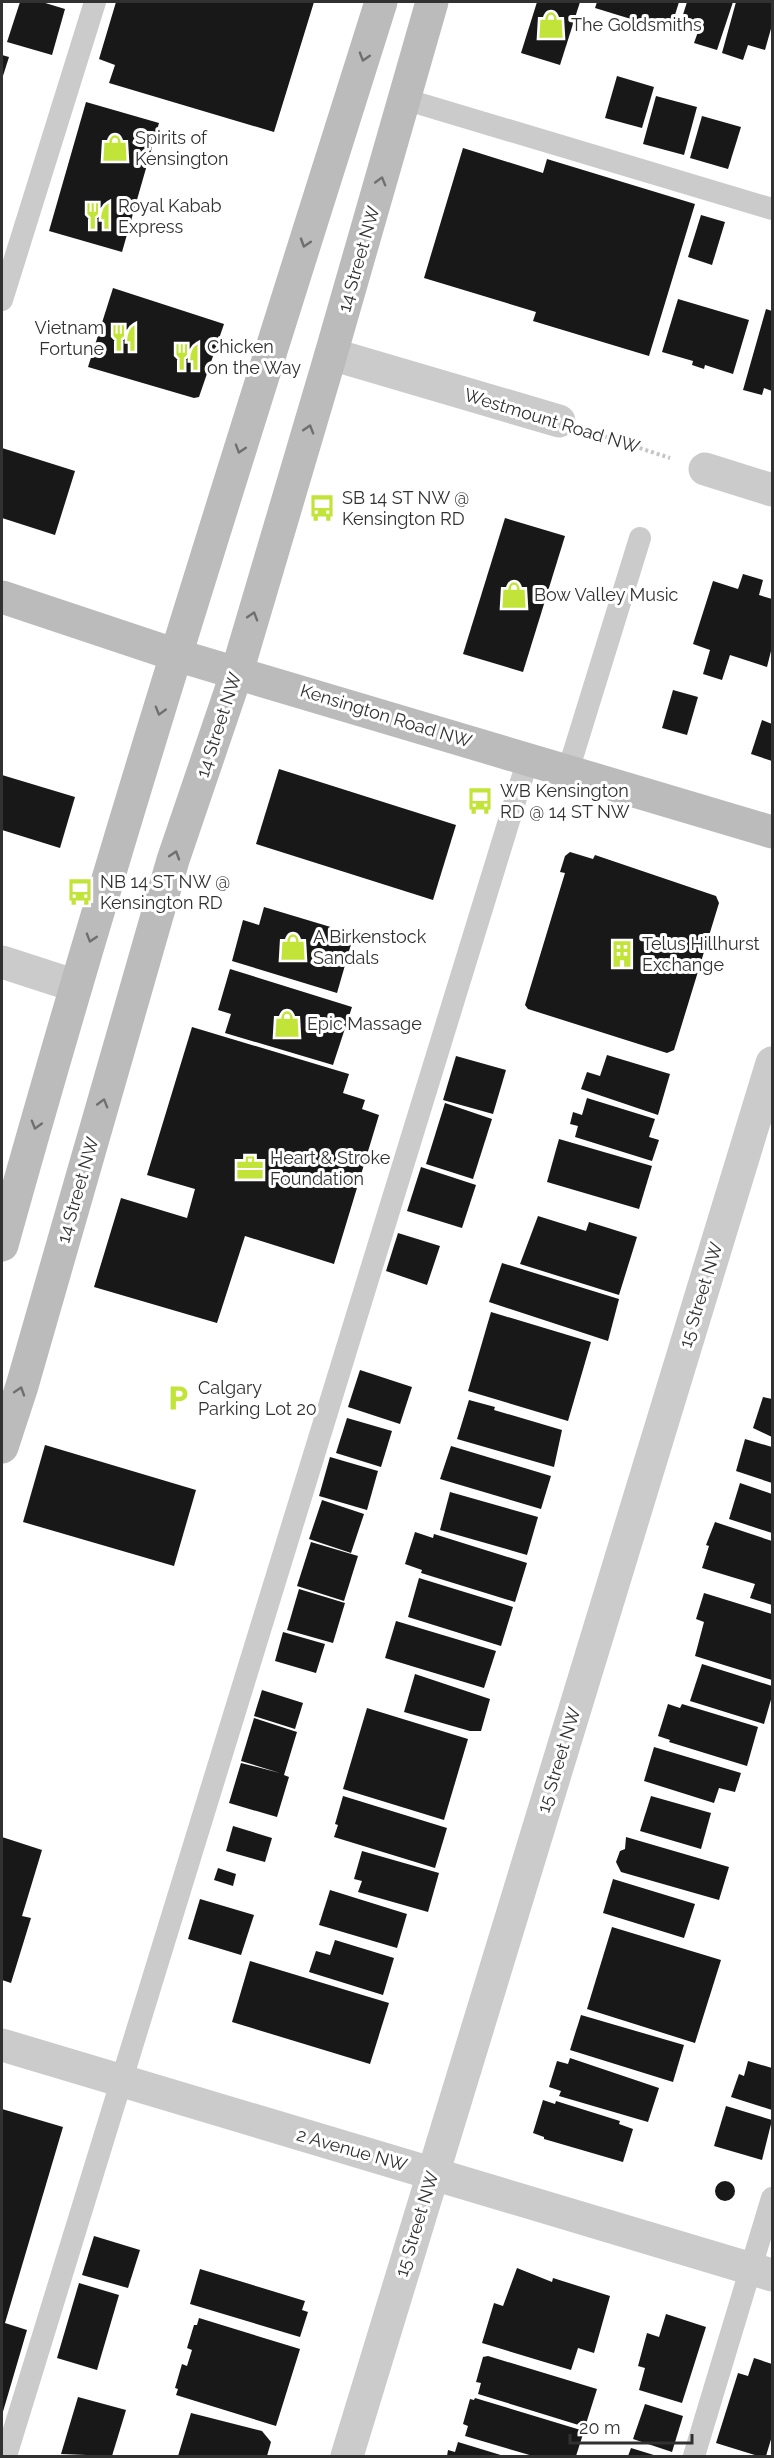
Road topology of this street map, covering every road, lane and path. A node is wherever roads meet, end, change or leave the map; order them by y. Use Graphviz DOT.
graph roads {
  1 [pos="95,2"];
  2 [pos="381,2"];
  3 [pos="432,2"];
  4 [pos="404,99"];
  5 [pos="772,209"];
  6 [pos="2,300"];
  7 [pos="332,354"];
  8 [pos="559,421"];
  9 [pos="705,469"];
  10 [pos="772,490"];
  11 [pos="640,538"];
  12 [pos="2,597"];
  13 [pos="177,655"];
  14 [pos="237,672"];
  15 [pos="528,759"];
  16 [pos="568,771"];
  17 [pos="772,832"];
  18 [pos="2,962"];
  19 [pos="76,986"];
  20 [pos="772,1063"];
  21 [pos="2,1245"];
  22 [pos="2,1447"];
  23 [pos="2,2045"];
  24 [pos="121,2082"];
  25 [pos="432,2174"];
  26 [pos="772,2198"];
  27 [pos="762,2272"];
  28 [pos="6,2457"];
  29 [pos="347,2457"];
  30 [pos="694,2457"];
  1 -- 6 [label="lane"];
  2 -- 13 [label="main road, one-way"];
  3 -- 4 [label="main road, 14 Street NW"];
  4 -- 5 [label="lane"];
  7 -- 4 [label="main road, 14 Street NW, one-way"];
  7 -- 8 [label="street, Westmount Road NW"];
  14 -- 7 [label="main road, 14 Street NW, one-way"];
  8 -- 9 [label="path, Westmount Road NW"];
  9 -- 10 [label="street"];
  11 -- 16 [label="lane"];
  12 -- 13 [label="main road, Kensington Road NW"];
  13 -- 14 [label="main road, Kensington Road NW"];
  13 -- 19 [label="main road, one-way"];
  14 -- 15 [label="main road, Kensington Road NW"];
  22 -- 14 [label="main road, 14 Street NW, one-way"];
  15 -- 16 [label="main road, Kensington Road NW"];
  15 -- 24 [label="lane"];
  16 -- 17 [label="main road, Kensington Road NW"];
  18 -- 19 [label="street"];
  19 -- 21 [label="main road, one-way"];
  20 -- 25 [label="street, 15 Street NW"];
  23 -- 24 [label="street, 2 Avenue NW"];
  24 -- 25 [label="street, 2 Avenue NW"];
  24 -- 28 [label="lane"];
  25 -- 27 [label="street, 2 Avenue NW"];
  25 -- 29 [label="street, 15 Street NW"];
  26 -- 27 [label="lane"];
  27 -- 30 [label="lane"];
}
